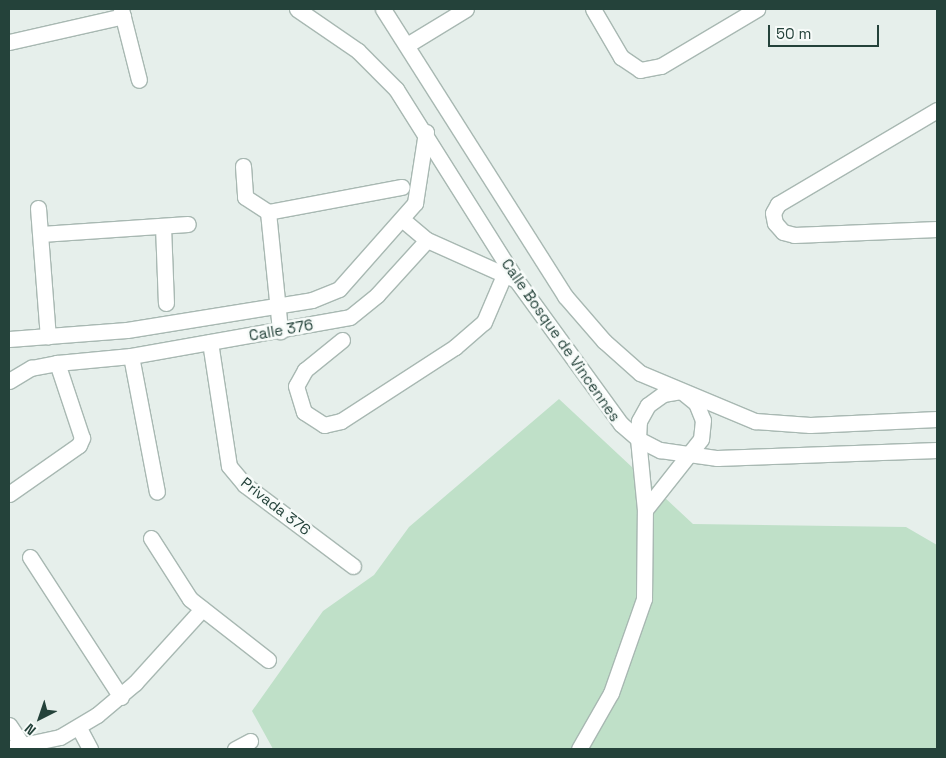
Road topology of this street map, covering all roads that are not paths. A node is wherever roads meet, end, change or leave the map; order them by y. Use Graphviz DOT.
graph roads {
  1 [pos="297,9"];
  2 [pos="383,9"];
  3 [pos="466,9"];
  4 [pos="593,9"];
  5 [pos="757,9"];
  6 [pos="122,12"];
  7 [pos="9,42"];
  8 [pos="407,45"];
  9 [pos="139,80"];
  10 [pos="937,110"];
  11 [pos="426,132"];
  12 [pos="243,166"];
  13 [pos="402,187"];
  14 [pos="38,208"];
  15 [pos="268,212"];
  16 [pos="403,220"];
  17 [pos="188,224"];
  18 [pos="163,226"];
  19 [pos="937,229"];
  20 [pos="41,234"];
  21 [pos="427,240"];
  22 [pos="511,278"];
  23 [pos="166,303"];
  24 [pos="278,307"];
  25 [pos="280,331"];
  26 [pos="48,337"];
  27 [pos="9,339"];
  28 [pos="342,340"];
  29 [pos="210,342"];
  30 [pos="131,356"];
  31 [pos="57,363"];
  32 [pos="9,381"];
  33 [pos="681,391"];
  34 [pos="937,419"];
  35 [pos="638,439"];
  36 [pos="937,450"];
  37 [pos="689,454"];
  38 [pos="157,492"];
  39 [pos="9,494"];
  40 [pos="645,510"];
  41 [pos="151,538"];
  42 [pos="30,558"];
  43 [pos="353,566"];
  44 [pos="202,610"];
  45 [pos="268,660"];
  46 [pos="121,696"];
  47 [pos="9,725"];
  48 [pos="79,728"];
  49 [pos="250,741"];
  50 [pos="16,747"];
  51 [pos="90,749"];
  52 [pos="235,749"];
  53 [pos="579,749"];
  1 -- 11 [label="street, Calle Bosque de Vincennes"];
  2 -- 8 [label="street, Calle Bosque de Vincennes"];
  3 -- 8 [label="street"];
  4 -- 5 [label="street"];
  6 -- 7 [label="street"];
  6 -- 9 [label="street"];
  8 -- 33 [label="street, Calle Bosque de Vincennes"];
  10 -- 19 [label="street"];
  11 -- 16 [label="street, Calle 376"];
  11 -- 22 [label="street, Calle Bosque de Vincennes"];
  12 -- 15 [label="street"];
  13 -- 15 [label="street"];
  14 -- 20 [label="street"];
  15 -- 24 [label="street"];
  16 -- 21 [label="street"];
  16 -- 24 [label="street, Calle 376"];
  17 -- 18 [label="street"];
  18 -- 20 [label="street"];
  18 -- 23 [label="street"];
  20 -- 26 [label="street"];
  21 -- 22 [label="street"];
  21 -- 25 [label="street, Calle 376"];
  22 -- 28 [label="street"];
  22 -- 35 [label="street, Calle Bosque de Vincennes"];
  24 -- 25 [label="street"];
  24 -- 26 [label="street, Calle 376"];
  25 -- 29 [label="street, Calle 376"];
  26 -- 27 [label="street, Calle 376"];
  29 -- 30 [label="street, Calle 376"];
  29 -- 43 [label="street, Privada 376"];
  30 -- 31 [label="street, Calle 376"];
  30 -- 38 [label="street"];
  31 -- 32 [label="street, Calle 376"];
  31 -- 39 [label="street"];
  33 -- 34 [label="street, Calle Bosque de Vincennes"];
  33 -- 35 [label="street"];
  33 -- 37 [label="street"];
  35 -- 37 [label="street, Calle Bosque de Vincennes"];
  35 -- 40 [label="street"];
  36 -- 37 [label="street, Calle Bosque de Vincennes"];
  37 -- 40 [label="street"];
  40 -- 53 [label="street"];
  41 -- 44 [label="street"];
  42 -- 46 [label="street"];
  44 -- 45 [label="street"];
  44 -- 46 [label="street"];
  46 -- 48 [label="street"];
  47 -- 50 [label="street"];
  48 -- 50 [label="street"];
  48 -- 51 [label="street"];
  49 -- 52 [label="street"];
}
